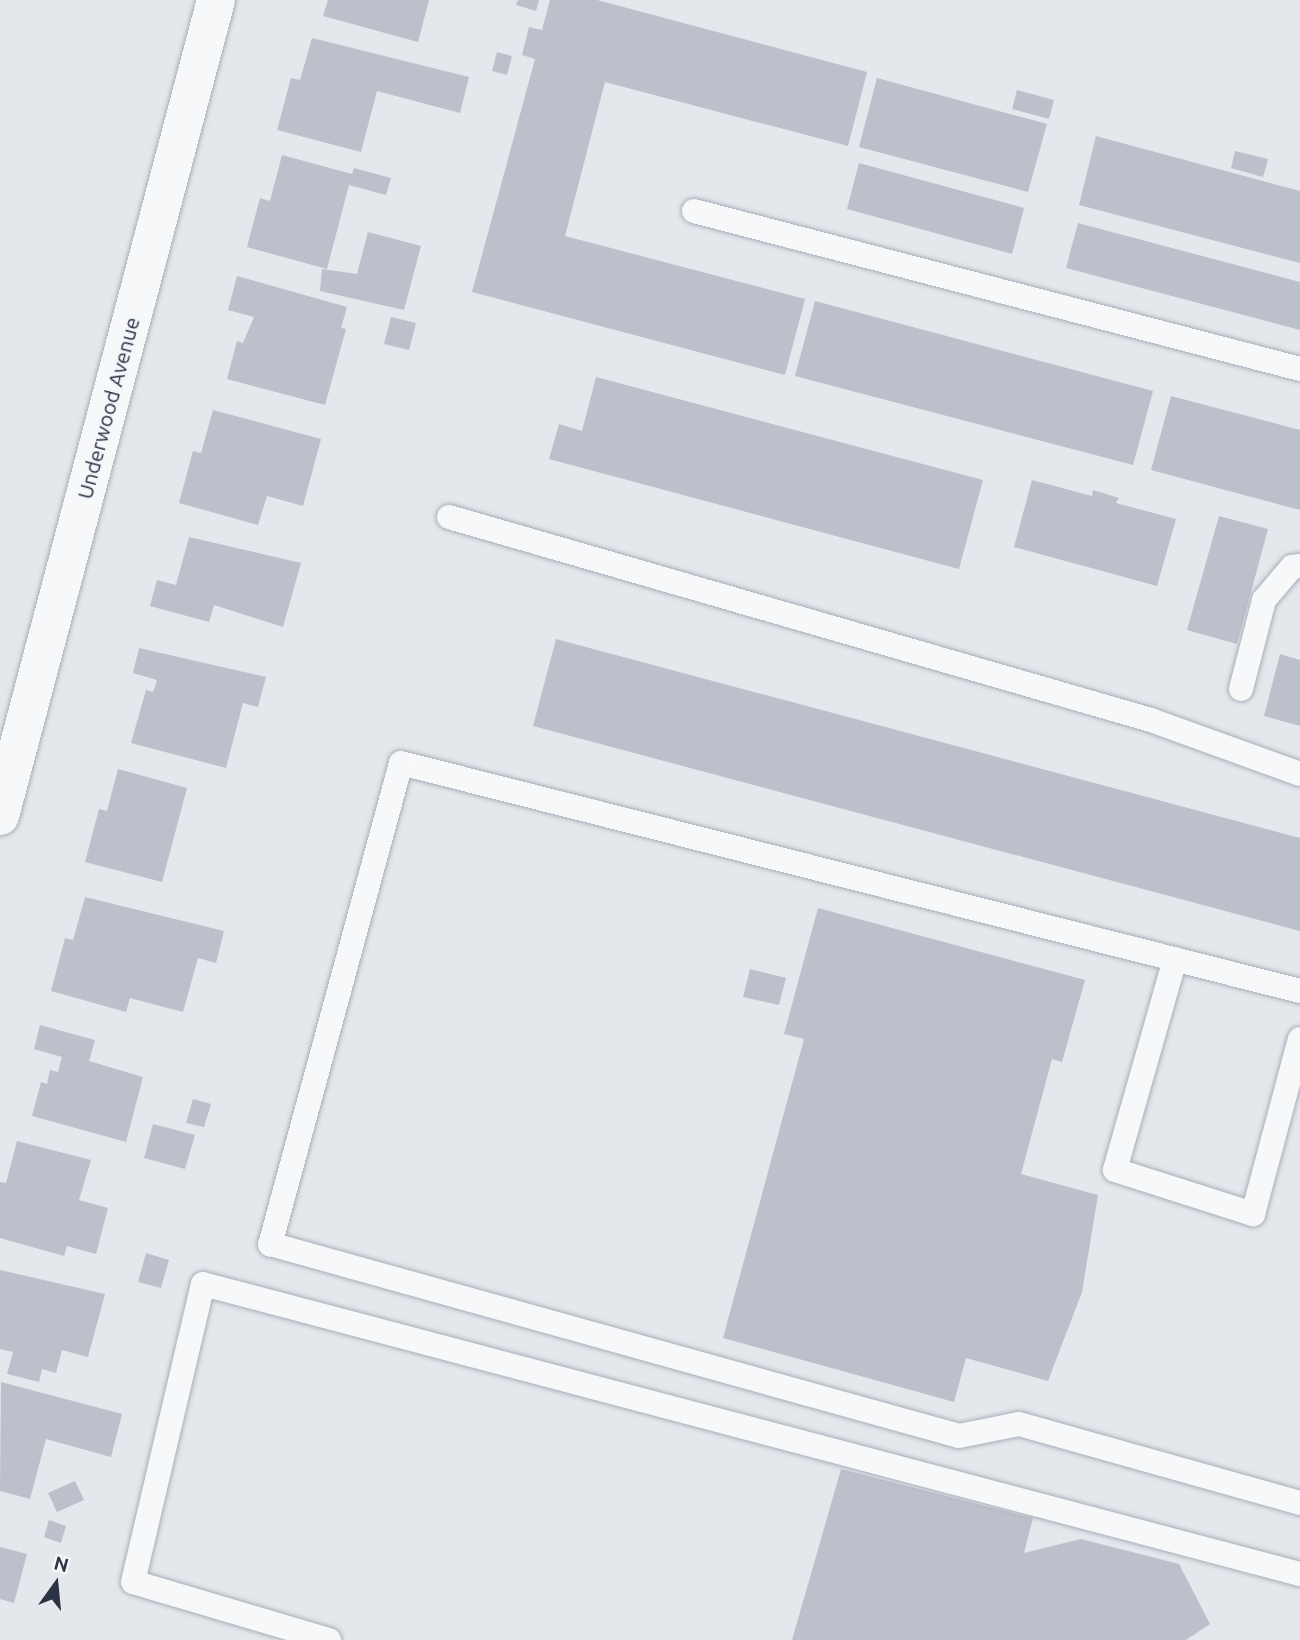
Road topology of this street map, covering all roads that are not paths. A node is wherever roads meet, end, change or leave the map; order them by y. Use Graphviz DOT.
graph roads {
  1 [pos="216,0"];
  2 [pos="694,211"];
  3 [pos="1300,369"];
  4 [pos="449,517"];
  5 [pos="1300,566"];
  6 [pos="1241,689"];
  7 [pos="1300,774"];
  8 [pos="0,816"];
  9 [pos="1175,959"];
  10 [pos="1300,991"];
  11 [pos="1300,1039"];
  12 [pos="1300,1503"];
  13 [pos="1300,1574"];
  14 [pos="329,1640"];
  1 -- 8 [label="street, Underwood Avenue"];
  2 -- 3 [label="lane"];
  4 -- 7 [label="lane"];
  5 -- 6 [label="lane"];
  9 -- 10 [label="lane"];
  9 -- 11 [label="lane"];
  9 -- 12 [label="lane"];
  13 -- 14 [label="lane"];
}
